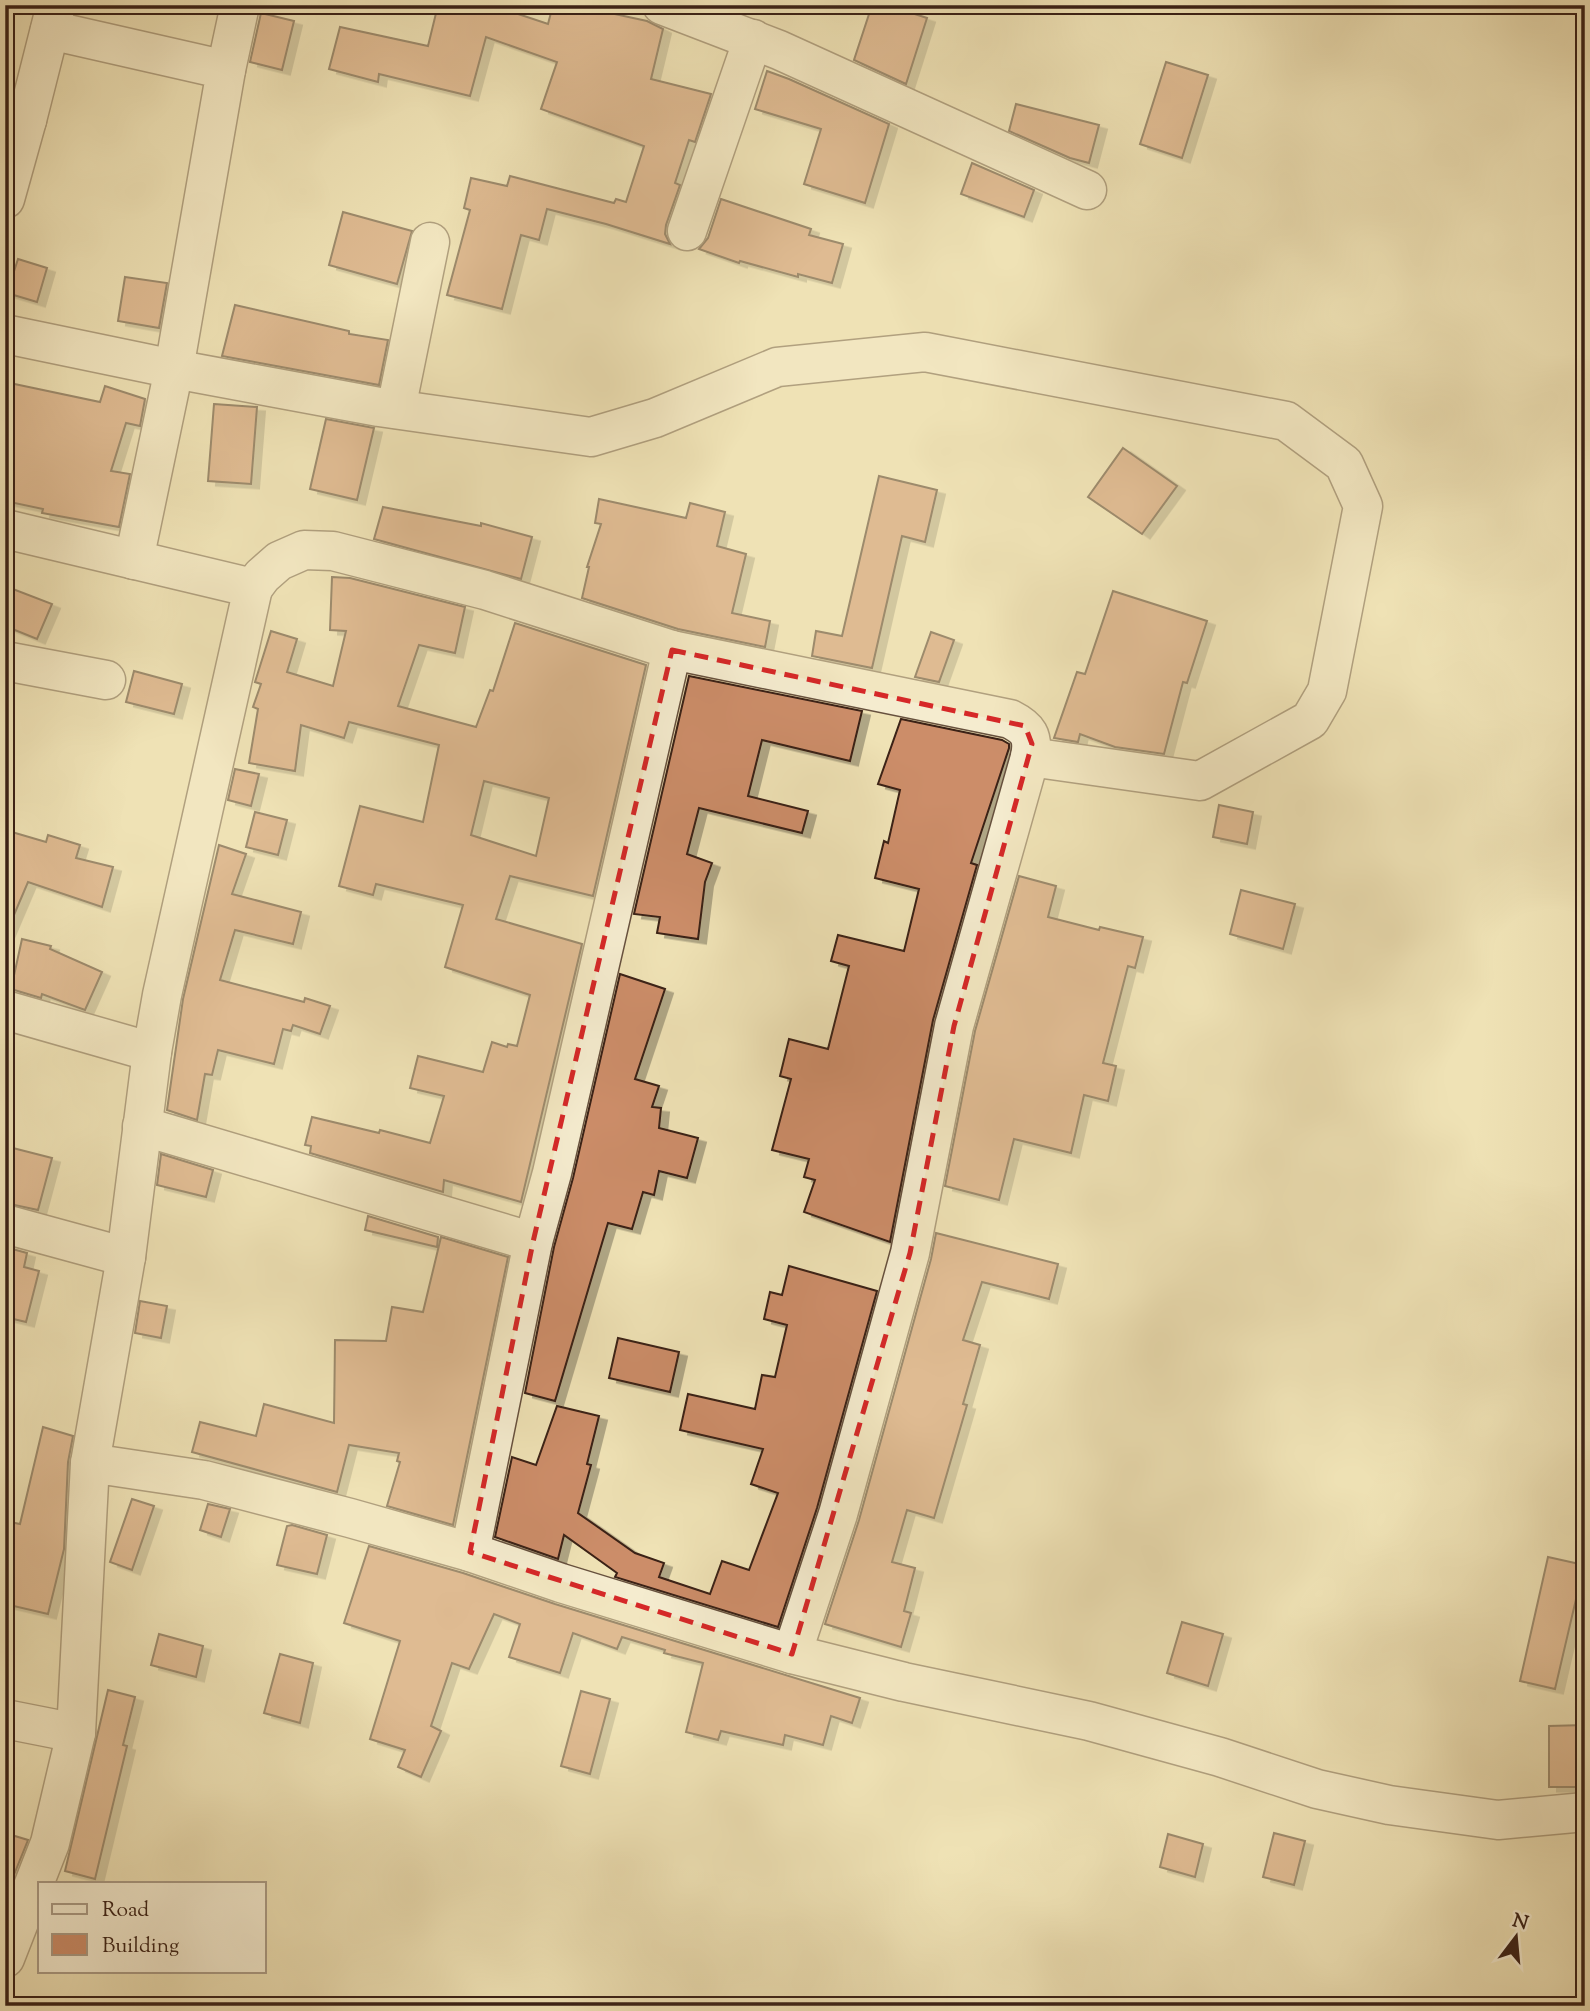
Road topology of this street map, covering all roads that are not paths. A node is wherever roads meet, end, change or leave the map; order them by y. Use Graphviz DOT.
graph roads {
  1 [pos="240,5"];
  2 [pos="662,5"];
  3 [pos="53,18"];
  4 [pos="752,39"];
  5 [pos="226,70"];
  6 [pos="16,118"];
  7 [pos="1087,190"];
  8 [pos="5,199"];
  9 [pos="687,231"];
  10 [pos="430,242"];
  11 [pos="5,334"];
  12 [pos="174,369"];
  13 [pos="396,409"];
  14 [pos="5,529"];
  15 [pos="135,560"];
  16 [pos="253,588"];
  17 [pos="672,650"];
  18 [pos="5,661"];
  19 [pos="106,680"];
  20 [pos="1030,757"];
  21 [pos="5,1010"];
  22 [pos="152,1052"];
  23 [pos="142,1126"];
  24 [pos="5,1224"];
  25 [pos="533,1242"];
  26 [pos="126,1257"];
  27 [pos="90,1463"];
  28 [pos="470,1552"];
  29 [pos="792,1654"];
  30 [pos="5,1719"];
  31 [pos="76,1733"];
  32 [pos="1585,1812"];
  33 [pos="5,1958"];
  1 -- 5 [label="street"];
  2 -- 4 [label="street"];
  3 -- 5 [label="street"];
  3 -- 6 [label="street"];
  4 -- 7 [label="street"];
  4 -- 9 [label="street"];
  5 -- 12 [label="street"];
  6 -- 8 [label="street"];
  10 -- 13 [label="street"];
  11 -- 12 [label="street"];
  12 -- 13 [label="street"];
  12 -- 15 [label="street"];
  13 -- 20 [label="street"];
  14 -- 15 [label="street"];
  15 -- 16 [label="street"];
  16 -- 17 [label="street"];
  16 -- 22 [label="street"];
  17 -- 20 [label="street"];
  17 -- 25 [label="street"];
  18 -- 19 [label="street"];
  20 -- 29 [label="street"];
  21 -- 22 [label="street"];
  22 -- 23 [label="street"];
  23 -- 25 [label="street"];
  23 -- 26 [label="street"];
  24 -- 26 [label="street"];
  25 -- 28 [label="street"];
  26 -- 27 [label="street"];
  27 -- 28 [label="street"];
  27 -- 31 [label="street"];
  28 -- 29 [label="street"];
  29 -- 32 [label="street"];
  30 -- 31 [label="street"];
  31 -- 33 [label="street"];
}
